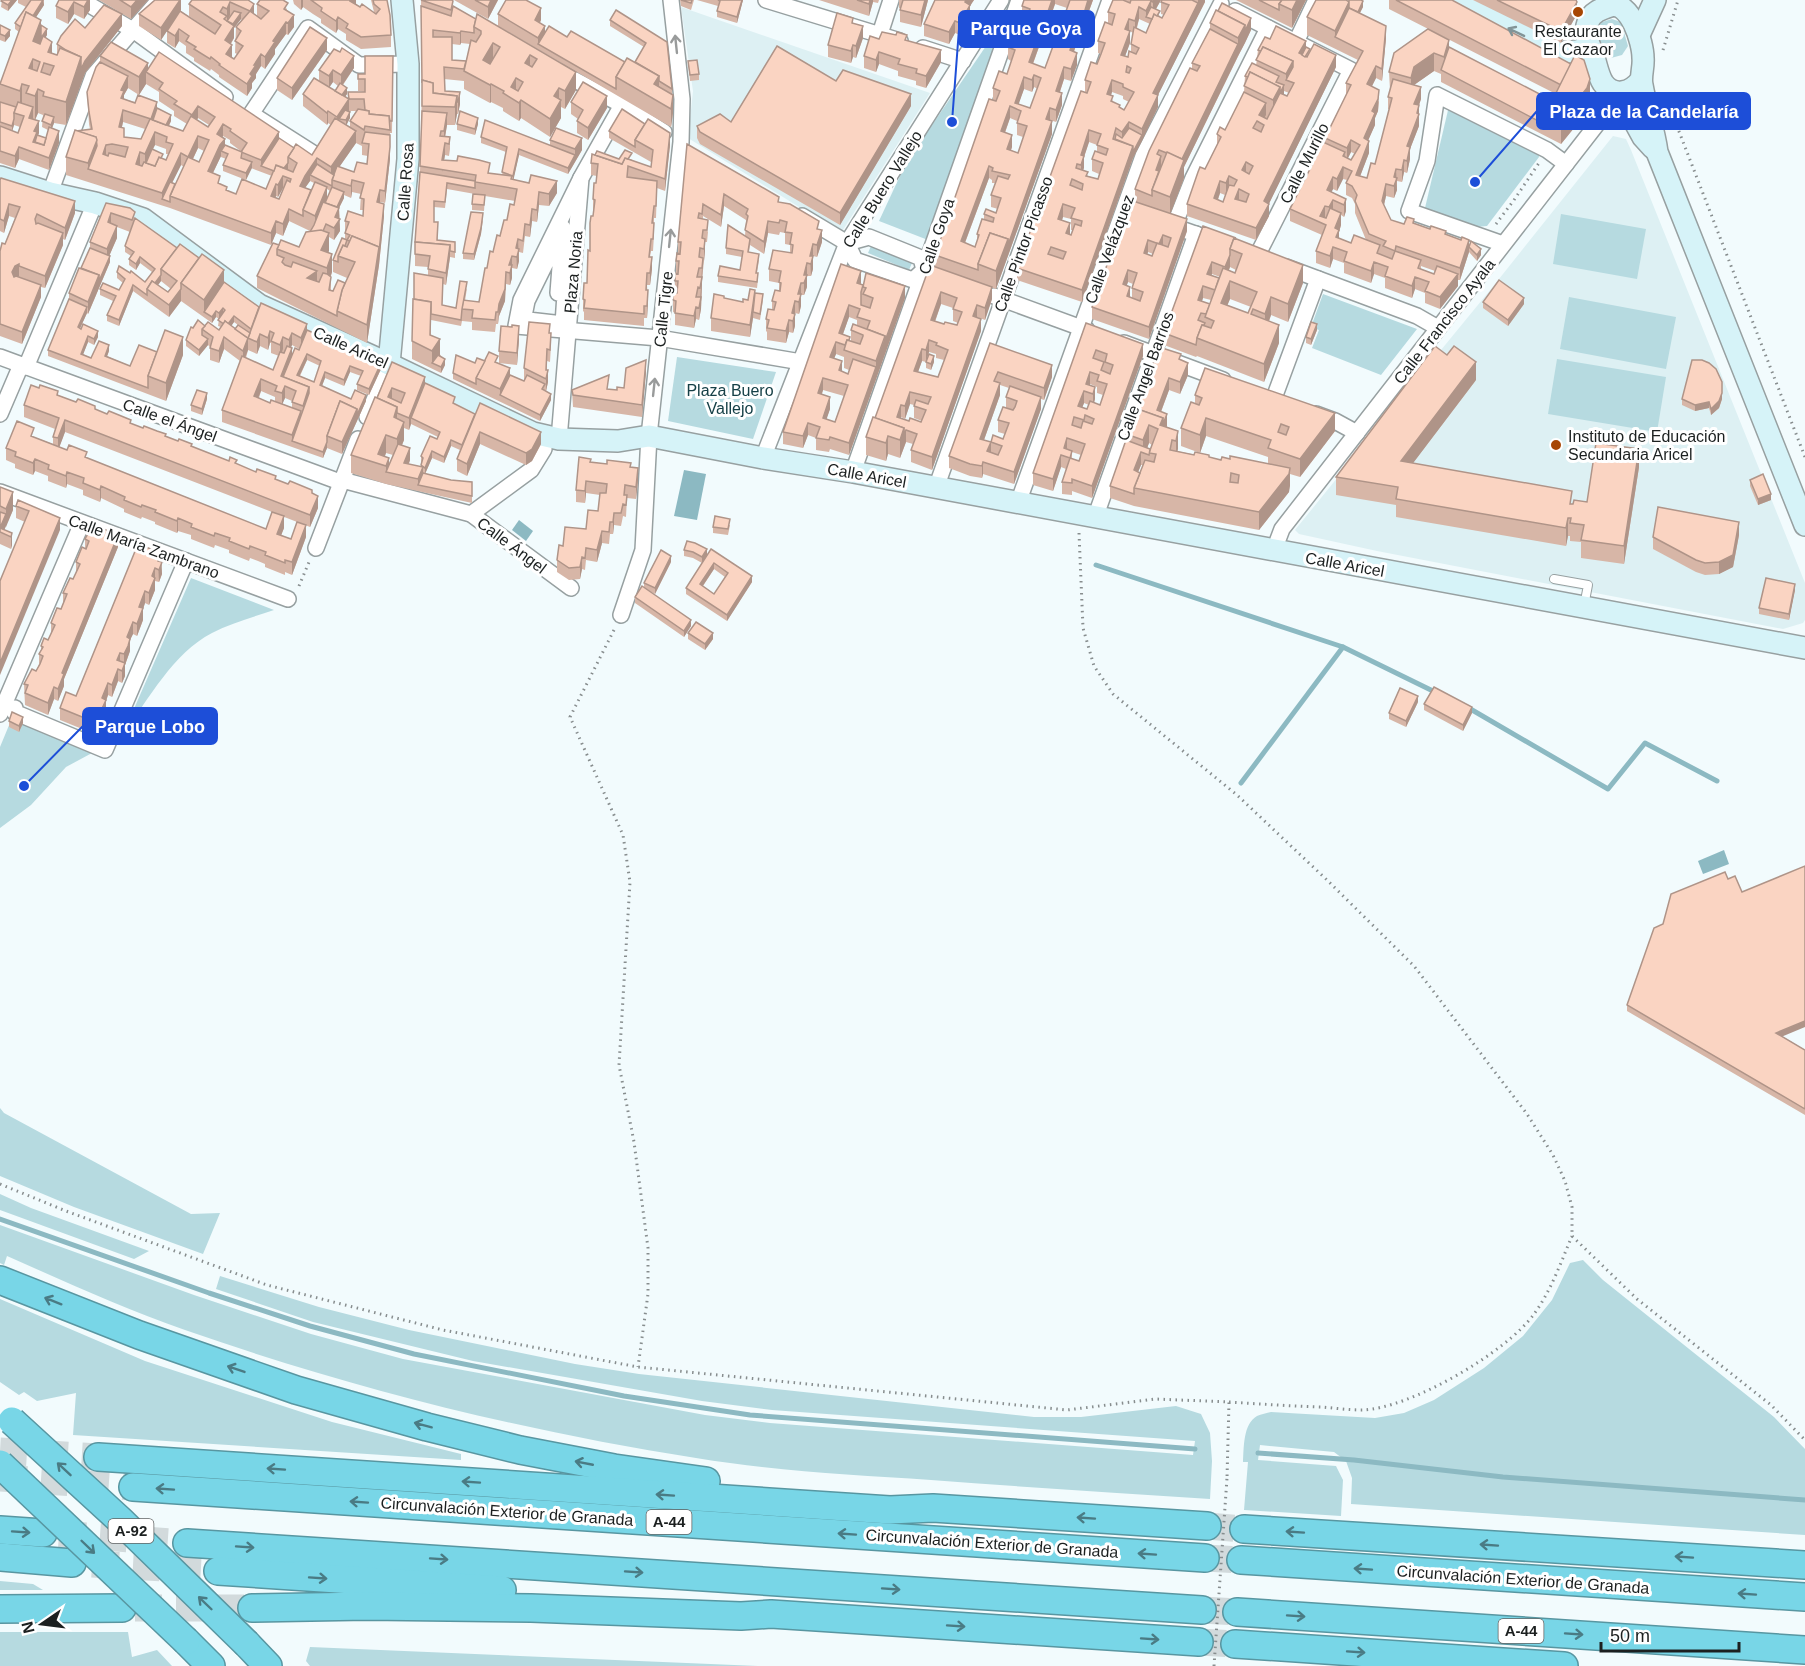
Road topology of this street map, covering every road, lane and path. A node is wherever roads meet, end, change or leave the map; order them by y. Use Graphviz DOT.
graph roads {
  1 [pos="81,0"];
  2 [pos="159,0"];
  3 [pos="402,0"];
  4 [pos="672,0"];
  5 [pos="766,0"];
  6 [pos="891,0"];
  7 [pos="1001,0"];
  8 [pos="1019,0"];
  9 [pos="1110,0"];
  10 [pos="1317,0"];
  11 [pos="1452,0"];
  12 [pos="1655,0"];
  13 [pos="1678,0"];
  14 [pos="1216,2"];
  15 [pos="1618,3"];
  16 [pos="1590,7"];
  17 [pos="1268,28"];
  18 [pos="133,30"];
  19 [pos="880,34"];
  20 [pos="1639,35"];
  21 [pos="1296,42"];
  22 [pos="1590,47"];
  23 [pos="1661,55"];
  24 [pos="963,61"];
  25 [pos="408,64"];
  26 [pos="551,66"];
  27 [pos="1641,80"];
  28 [pos="1616,92"];
  29 [pos="1666,99"];
  30 [pos="622,105"];
  31 [pos="250,114"];
  32 [pos="686,145"];
  33 [pos="1548,150"];
  34 [pos="1657,152"];
  35 [pos="316,155"];
  36 [pos="1566,164"];
  37 [pos="0,177"];
  38 [pos="581,178"];
  39 [pos="50,193"];
  40 [pos="95,203"];
  41 [pos="788,208"];
  42 [pos="1154,219"];
  43 [pos="1174,226"];
  44 [pos="1196,234"];
  45 [pos="1485,237"];
  46 [pos="847,243"];
  47 [pos="1503,244"];
  48 [pos="1257,256"];
  49 [pos="929,272"];
  50 [pos="1318,279"];
  51 [pos="983,292"];
  52 [pos="1003,299"];
  53 [pos="1080,327"];
  54 [pos="565,328"];
  55 [pos="1438,328"];
  56 [pos="659,338"];
  57 [pos="1154,354"];
  58 [pos="0,357"];
  59 [pos="801,362"];
  60 [pos="388,364"];
  61 [pos="24,366"];
  62 [pos="1232,383"];
  63 [pos="1274,398"];
  64 [pos="1303,409"];
  65 [pos="0,414"];
  66 [pos="1357,433"];
  67 [pos="649,436"];
  68 [pos="551,444"];
  69 [pos="1805,457"];
  70 [pos="763,458"];
  71 [pos="853,472"];
  72 [pos="343,482"];
  73 [pos="936,488"];
  74 [pos="0,492"];
  75 [pos="1018,503"];
  76 [pos="471,514"];
  77 [pos="1086,516"];
  78 [pos="82,523"];
  79 [pos="1805,525"];
  80 [pos="316,548"];
  81 [pos="1274,550"];
  82 [pos="186,561"];
  83 [pos="1554,579"];
  84 [pos="571,588"];
  85 [pos="288,599"];
  86 [pos="1584,607"];
  87 [pos="621,615"];
  88 [pos="1799,643"];
  89 [pos="15,708"];
  90 [pos="0,714"];
  91 [pos="0,1184"];
  92 [pos="1572,1236"];
  93 [pos="0,1280"];
  94 [pos="638,1367"];
  95 [pos="1229,1402"];
  96 [pos="6,1416"];
  97 [pos="1805,1440"];
  98 [pos="98,1457"];
  99 [pos="0,1464"];
  100 [pos="133,1487"];
  101 [pos="933,1508"];
  102 [pos="1207,1526"];
  103 [pos="1244,1529"];
  104 [pos="0,1530"];
  105 [pos="43,1533"];
  106 [pos="187,1543"];
  107 [pos="0,1557"];
  108 [pos="1205,1558"];
  109 [pos="1241,1560"];
  110 [pos="72,1563"];
  111 [pos="1805,1565"];
  112 [pos="218,1571"];
  113 [pos="1805,1597"];
  114 [pos="122,1608"];
  115 [pos="252,1608"];
  116 [pos="0,1609"];
  117 [pos="1202,1610"];
  118 [pos="1237,1612"];
  119 [pos="771,1614"];
  120 [pos="1199,1642"];
  121 [pos="1235,1644"];
  122 [pos="1805,1650"];
  123 [pos="211,1666"];
  124 [pos="268,1666"];
  125 [pos="1214,1666"];
  126 [pos="1564,1666"];
  1 -- 18 [label="street"];
  2 -- 18 [label="street"];
  3 -- 25 [label="street, Calle Rosa"];
  32 -- 4 [label="street, Calle Tigre, one-way"];
  5 -- 19 [label="street"];
  6 -- 19 [label="street"];
  7 -- 24 [label="street, Calle Buero Vallejo"];
  8 -- 49 [label="street, Calle Goya"];
  9 -- 52 [label="street, Calle Pintor Picasso"];
  10 -- 21 [label="street"];
  22 -- 11 [label="street, one-way"];
  12 -- 20 [label="street"];
  13 -- 23 [label="path"];
  14 -- 17 [label="street"];
  14 -- 53 [label="street, Calle Velázquez"];
  15 -- 16 [label="street"];
  15 -- 20 [label="street"];
  16 -- 22 [label="street"];
  17 -- 21 [label="street"];
  17 -- 43 [label="street"];
  18 -- 31 [label="street"];
  18 -- 39 [label="street"];
  19 -- 24 [label="street"];
  20 -- 27 [label="street"];
  21 -- 48 [label="street, Calle Murillo"];
  22 -- 28 [label="street"];
  24 -- 46 [label="street, Calle Buero Vallejo"];
  25 -- 31 [label="street"];
  25 -- 60 [label="street, Calle Rosa"];
  26 -- 30 [label="street"];
  27 -- 28 [label="street"];
  27 -- 34 [label="street"];
  28 -- 34 [label="street"];
  28 -- 36 [label="street, Calle Francisco Ayala"];
  29 -- 69 [label="path"];
  30 -- 32 [label="street"];
  30 -- 38 [label="street, Plaza Noria"];
  31 -- 35 [label="street"];
  56 -- 32 [label="street, Calle Tigre, one-way"];
  33 -- 36 [label="street"];
  33 -- 45 [label="path"];
  33 -- 45 [label="street"];
  34 -- 79 [label="street"];
  36 -- 47 [label="street, Calle Francisco Ayala"];
  37 -- 39 [label="street, Calle Aricel"];
  38 -- 54 [label="street, Plaza Noria"];
  38 -- 54 [label="street, Plaza Noria"];
  39 -- 40 [label="street, Calle Aricel"];
  40 -- 60 [label="street, Calle Aricel"];
  40 -- 61 [label="street"];
  41 -- 46 [label="street"];
  42 -- 43 [label="street"];
  43 -- 44 [label="street"];
  44 -- 48 [label="street"];
  44 -- 57 [label="street, Calle Angel Barrios"];
  45 -- 47 [label="street"];
  46 -- 49 [label="street"];
  46 -- 49 [label="street"];
  46 -- 59 [label="street, Calle Buero Vallejo"];
  47 -- 55 [label="street, Calle Francisco Ayala"];
  48 -- 50 [label="street"];
  49 -- 71 [label="street, Calle Goya"];
  50 -- 55 [label="street"];
  50 -- 63 [label="street"];
  51 -- 52 [label="street"];
  52 -- 53 [label="street"];
  52 -- 73 [label="street, Calle Pintor Picasso"];
  53 -- 57 [label="street"];
  53 -- 75 [label="street, Calle Velázquez"];
  54 -- 54 [label="street, Plaza Noria"];
  54 -- 56 [label="street"];
  54 -- 68 [label="street"];
  55 -- 66 [label="street, Calle Francisco Ayala"];
  56 -- 59 [label="street"];
  67 -- 56 [label="street, Calle Tigre, one-way"];
  57 -- 62 [label="street"];
  57 -- 77 [label="street, Calle Angel Barrios"];
  58 -- 61 [label="street, Calle el Ángel"];
  59 -- 70 [label="street, Calle Buero Vallejo"];
  60 -- 68 [label="street, Calle Aricel"];
  60 -- 72 [label="street"];
  61 -- 65 [label="street"];
  61 -- 72 [label="street, Calle el Ángel"];
  64 -- 66 [label="street"];
  66 -- 81 [label="street, Calle Francisco Ayala"];
  67 -- 68 [label="street, Calle Aricel"];
  67 -- 70 [label="street, Calle Aricel"];
  67 -- 87 [label="street, Calle Tigre"];
  68 -- 76 [label="street"];
  70 -- 71 [label="street, Calle Aricel"];
  71 -- 73 [label="street, Calle Aricel"];
  72 -- 76 [label="street, Calle Ángel"];
  72 -- 80 [label="street"];
  73 -- 75 [label="street, Calle Aricel"];
  74 -- 78 [label="street, Calle María Zambrano"];
  75 -- 77 [label="street, Calle Aricel"];
  76 -- 84 [label="street, Calle Ángel"];
  77 -- 81 [label="street, Calle Aricel"];
  77 -- 92 [label="path"];
  78 -- 82 [label="street, Calle María Zambrano"];
  78 -- 90 [label="street"];
  80 -- 85 [label="path"];
  81 -- 86 [label="street, Calle Aricel"];
  82 -- 85 [label="street, Calle María Zambrano"];
  82 -- 89 [label="street"];
  83 -- 86 [label="lane"];
  86 -- 88 [label="street, Calle Aricel"];
  87 -- 94 [label="path"];
  91 -- 94 [label="path"];
  92 -- 95 [label="path"];
  92 -- 97 [label="path"];
  101 -- 93 [label="highway, one-way"];
  94 -- 95 [label="path"];
  95 -- 125 [label="path, bridge"];
  124 -- 96 [label="highway, A-92, one-way, bridge"];
  101 -- 98 [label="highway, one-way"];
  99 -- 123 [label="highway, A-92, one-way, bridge"];
  108 -- 100 [label="highway, Circunvalación Exterior de Granada / A-44, one-way"];
  102 -- 101 [label="highway, one-way"];
  111 -- 103 [label="highway, one-way"];
  104 -- 105 [label="highway, one-way"];
  106 -- 117 [label="highway, one-way"];
  107 -- 110 [label="highway"];
  113 -- 109 [label="highway, Circunvalación Exterior de Granada, one-way"];
  112 -- 119 [label="highway, one-way"];
  114 -- 116 [label="highway"];
  115 -- 119 [label="highway"];
  118 -- 122 [label="highway, A-44, one-way"];
  119 -- 120 [label="highway, one-way"];
  121 -- 126 [label="highway, one-way"];
}
